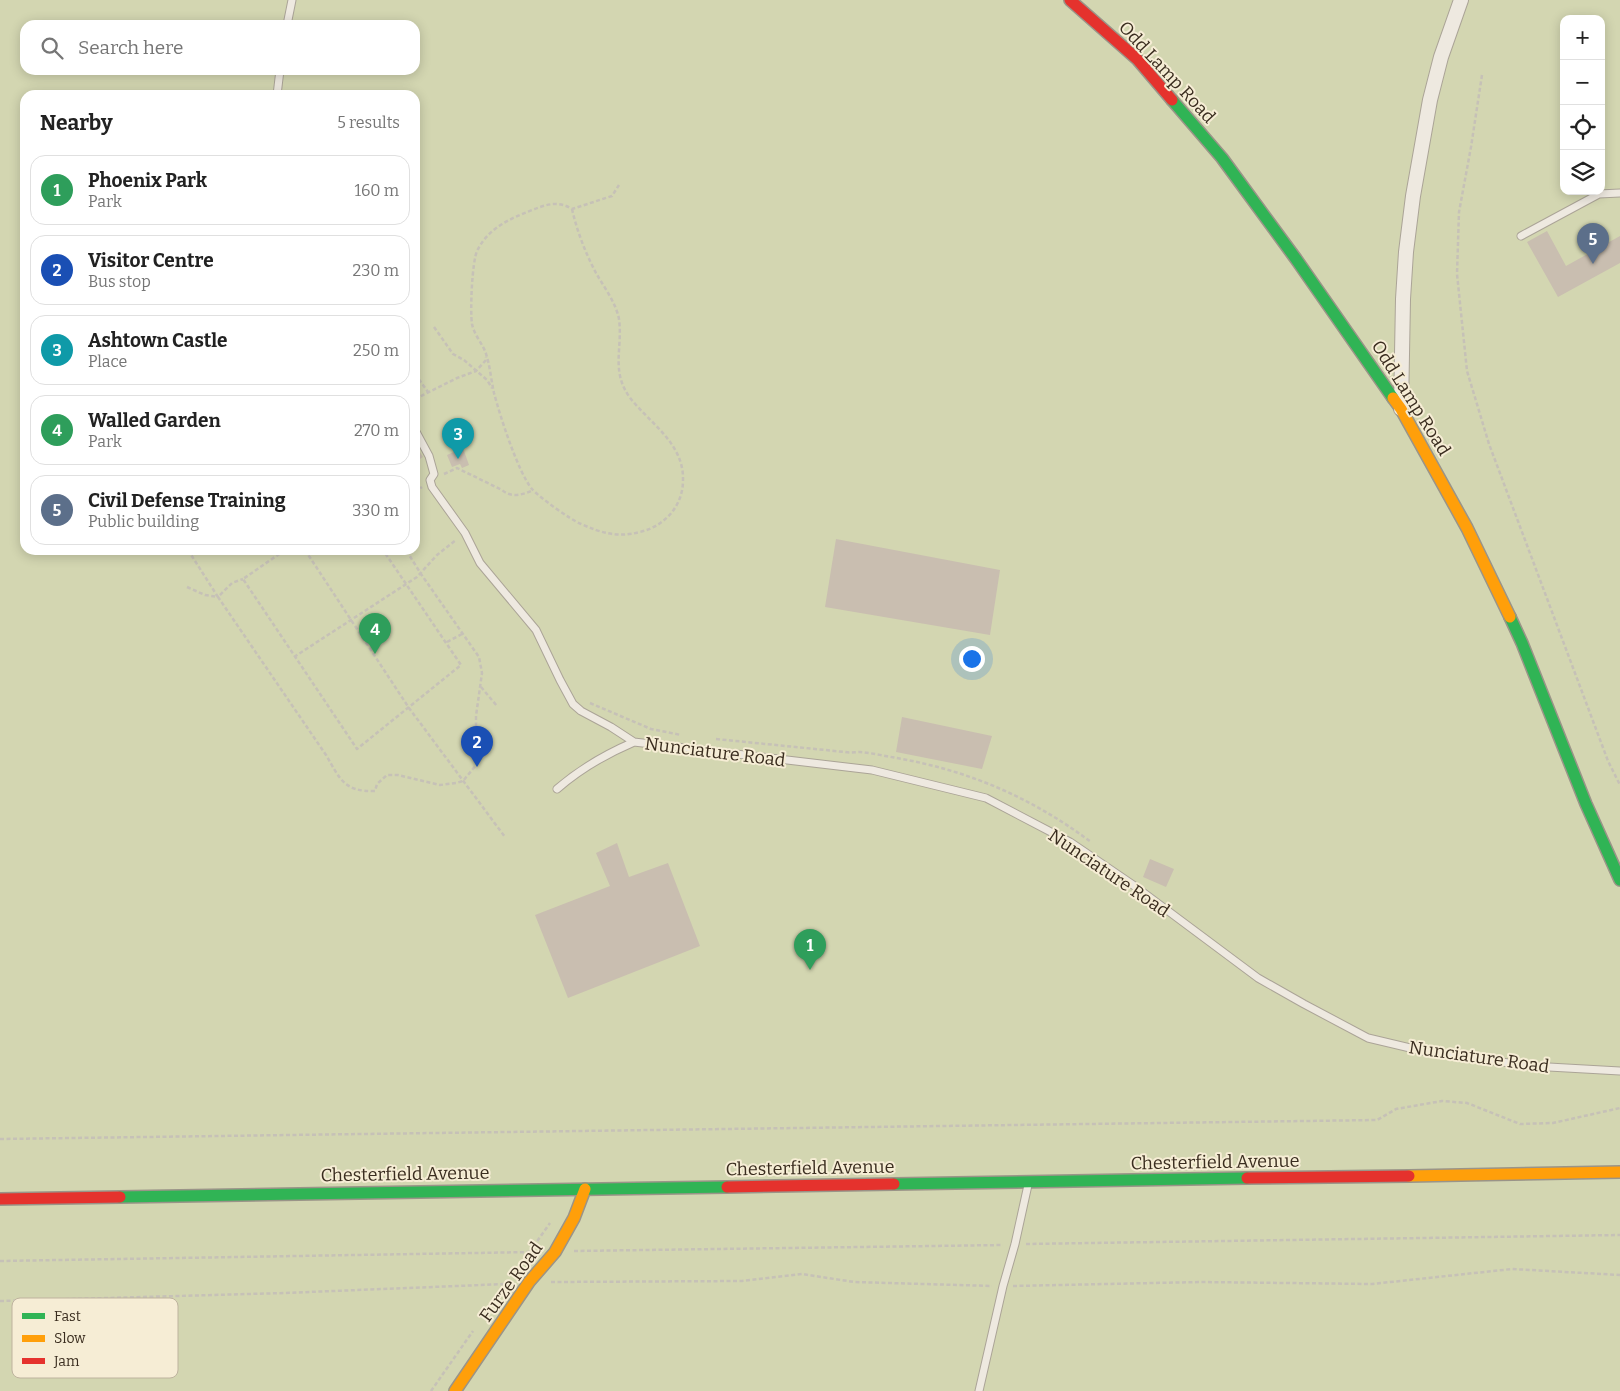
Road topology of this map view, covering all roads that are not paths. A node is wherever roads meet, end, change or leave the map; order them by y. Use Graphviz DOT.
graph roads {
  1 [pos="292,0"];
  2 [pos="1070,0"];
  3 [pos="1461,0"];
  4 [pos="288,20"];
  5 [pos="280,75"];
  6 [pos="278,90"];
  7 [pos="1620,192"];
  8 [pos="1521,236"];
  9 [pos="1401,409"];
  10 [pos="420,439"];
  11 [pos="634,742"];
  12 [pos="557,789"];
  13 [pos="1620,880"];
  14 [pos="1620,1072"];
  15 [pos="1620,1172"];
  16 [pos="1029,1182"];
  17 [pos="585,1189"];
  18 [pos="0,1199"];
  19 [pos="456,1391"];
  20 [pos="979,1391"];
  1 -- 4 [label="lane"];
  2 -- 9 [label="street, Odd Lamp Road"];
  3 -- 9 [label="street"];
  5 -- 6 [label="lane"];
  7 -- 8 [label="lane"];
  9 -- 13 [label="street, Odd Lamp Road"];
  10 -- 11 [label="lane"];
  11 -- 12 [label="lane, Nunciature Road"];
  11 -- 14 [label="lane, Nunciature Road"];
  15 -- 16 [label="street, Chesterfield Avenue"];
  16 -- 17 [label="street, Chesterfield Avenue"];
  16 -- 20 [label="lane"];
  17 -- 18 [label="street, Chesterfield Avenue"];
  17 -- 19 [label="street, Furze Road"];
}
